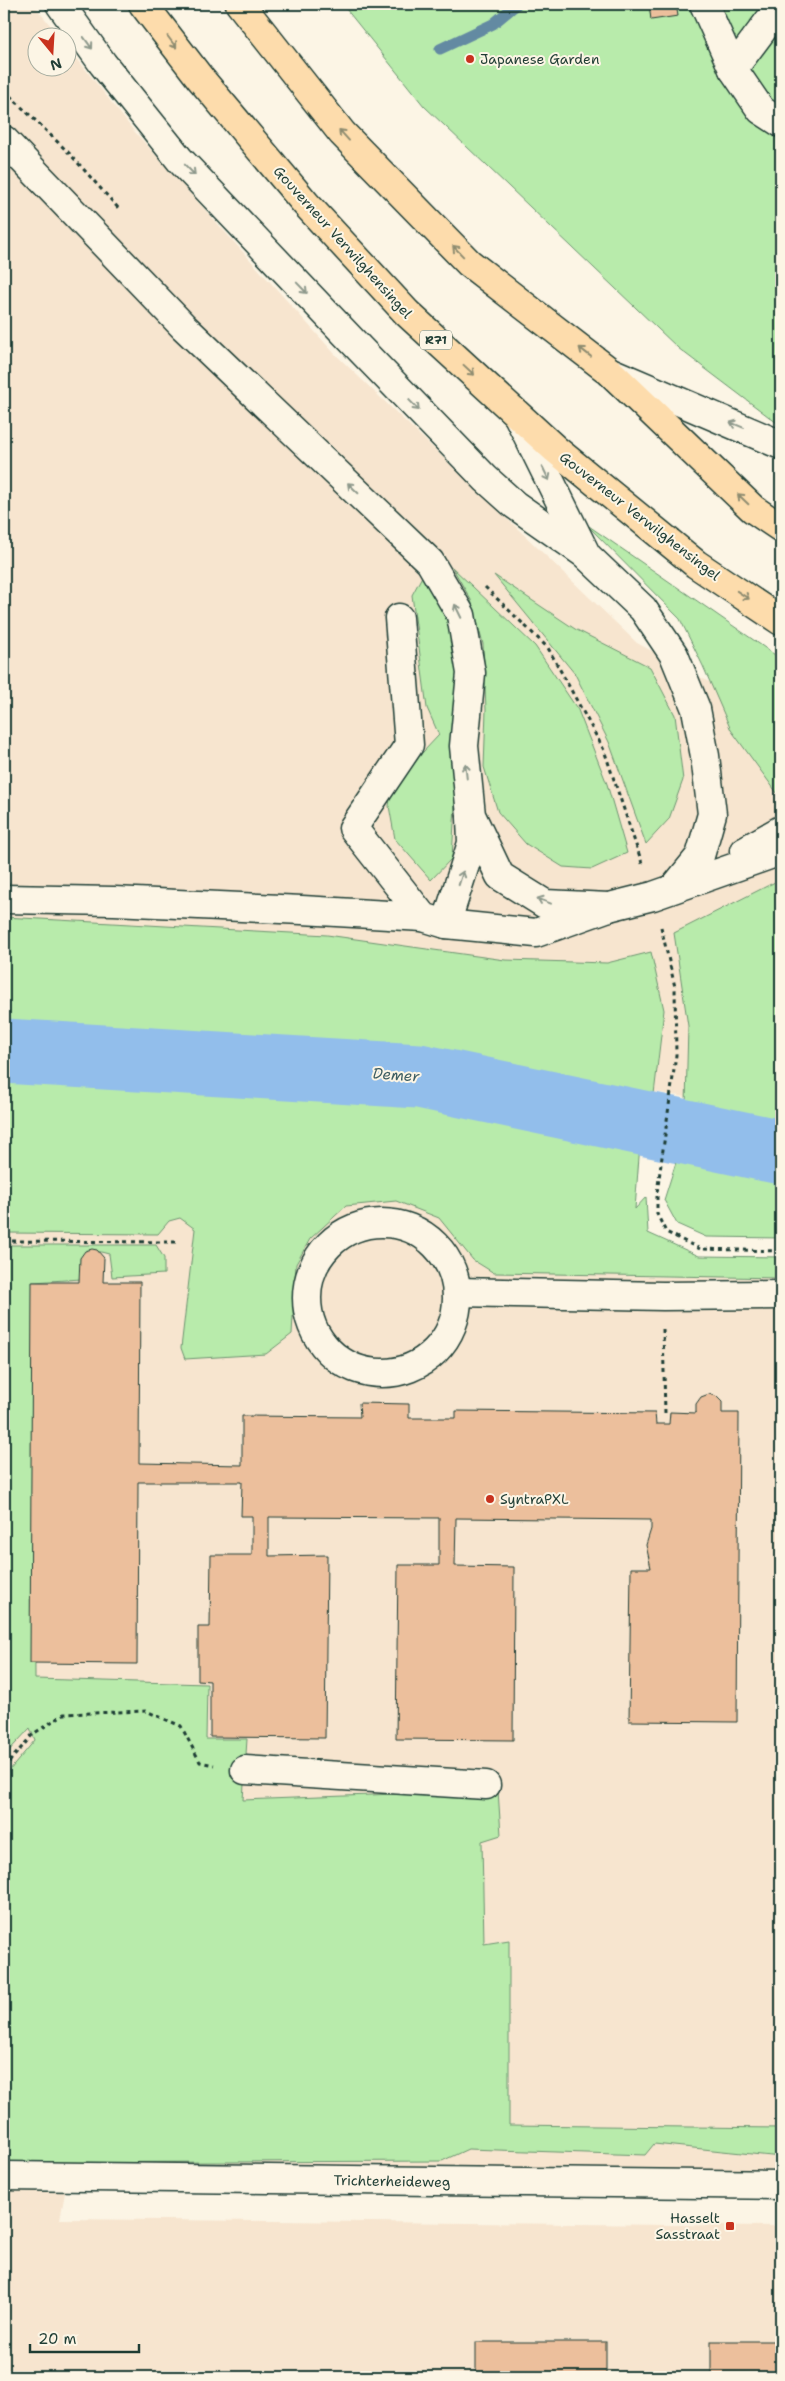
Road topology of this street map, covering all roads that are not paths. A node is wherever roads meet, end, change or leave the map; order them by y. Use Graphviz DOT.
graph roads {
  1 [pos="60,4"];
  2 [pos="143,4"];
  3 [pos="240,4"];
  4 [pos="704,4"];
  5 [pos="781,5"];
  6 [pos="733,69"];
  7 [pos="781,123"];
  8 [pos="4,140"];
  9 [pos="609,371"];
  10 [pos="517,414"];
  11 [pos="781,446"];
  12 [pos="781,528"];
  13 [pos="585,554"];
  14 [pos="399,618"];
  15 [pos="781,621"];
  16 [pos="471,815"];
  17 [pos="781,830"];
  18 [pos="781,852"];
  19 [pos="674,888"];
  20 [pos="4,899"];
  21 [pos="609,907"];
  22 [pos="434,921"];
  23 [pos="458,1292"];
  24 [pos="781,1295"];
  25 [pos="245,1770"];
  26 [pos="486,1785"];
  27 [pos="4,2176"];
  28 [pos="781,2185"];
  1 -- 13 [label="street, one-way"];
  2 -- 10 [label="highway, Gouverneur Verwilghensingel / R71, one-way"];
  9 -- 3 [label="highway, one-way"];
  4 -- 6 [label="street"];
  5 -- 6 [label="street"];
  6 -- 7 [label="street"];
  16 -- 8 [label="street, one-way"];
  11 -- 9 [label="street, one-way"];
  12 -- 9 [label="highway, one-way"];
  10 -- 13 [label="street, one-way"];
  10 -- 15 [label="highway, Gouverneur Verwilghensingel / R71, one-way"];
  13 -- 19 [label="street"];
  14 -- 22 [label="street"];
  21 -- 16 [label="street, one-way"];
  22 -- 16 [label="street, one-way"];
  17 -- 19 [label="street"];
  18 -- 19 [label="street"];
  19 -- 21 [label="street"];
  20 -- 22 [label="street"];
  21 -- 22 [label="street"];
  23 -- 23 [label="street"];
  23 -- 24 [label="street"];
  25 -- 26 [label="street"];
  27 -- 28 [label="street, Trichterheideweg"];
}
